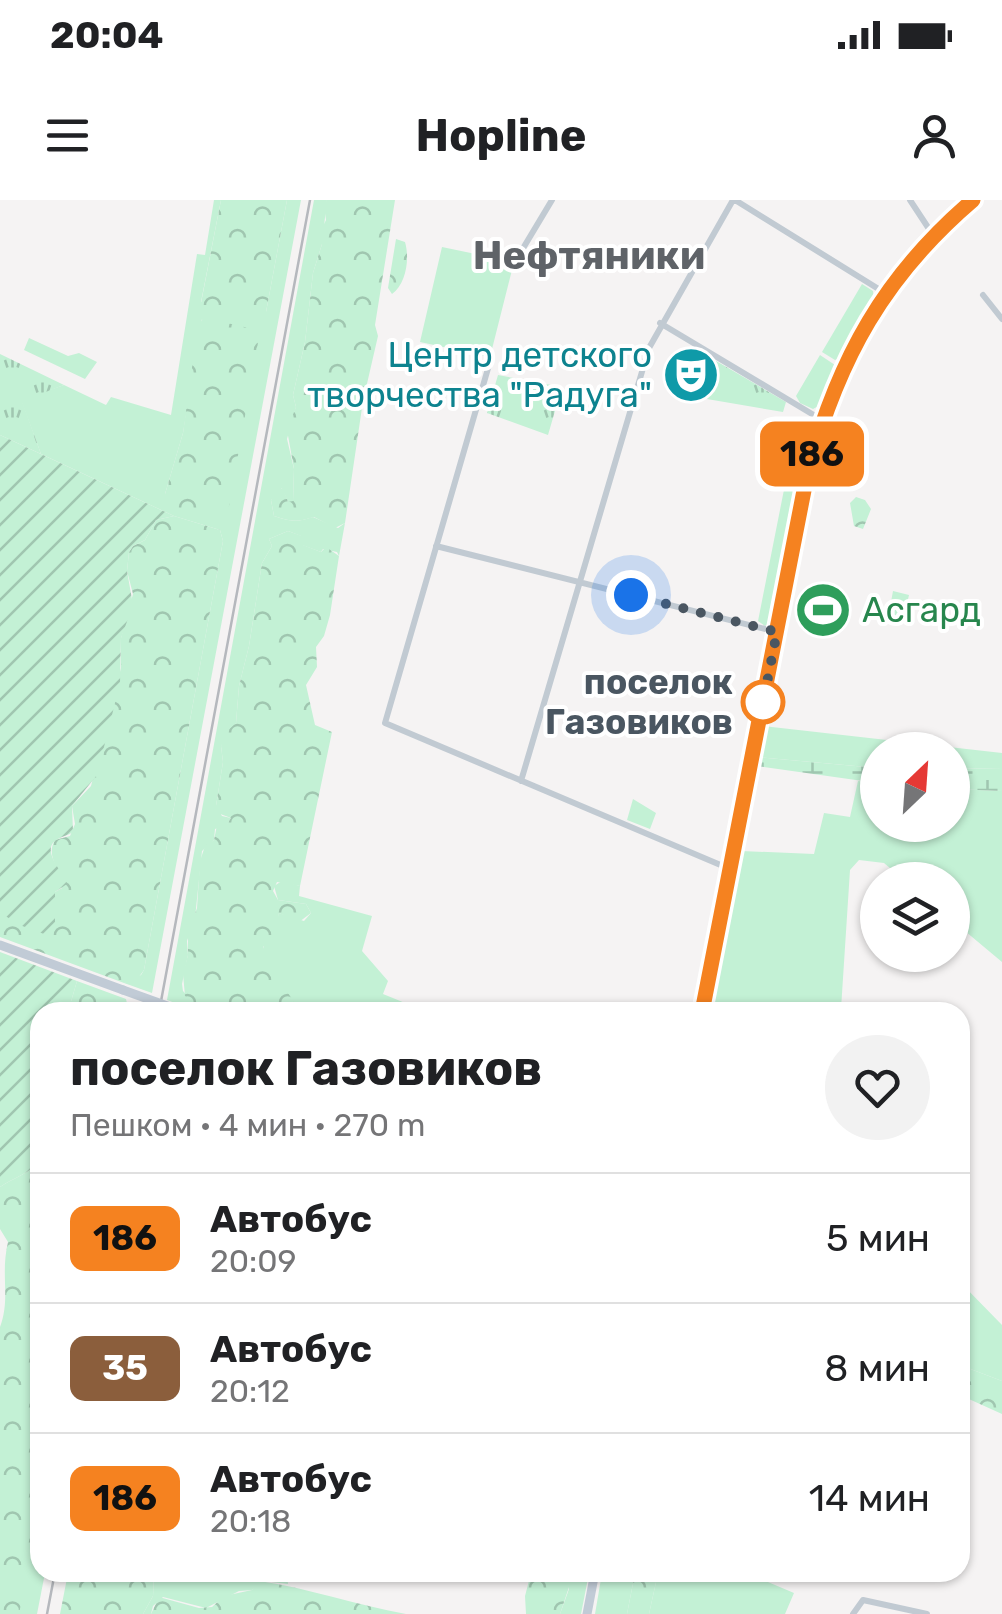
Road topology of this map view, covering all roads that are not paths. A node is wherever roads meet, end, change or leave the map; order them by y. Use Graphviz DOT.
graph roads {
  1 [pos="552,200"];
  2 [pos="734,200"];
  3 [pos="910,200"];
  4 [pos="973,200"];
  5 [pos="934,235"];
  6 [pos="519,255"];
  7 [pos="885,293"];
  8 [pos="983,295"];
  9 [pos="1002,319"];
  10 [pos="660,323"];
  11 [pos="489,365"];
  12 [pos="822,420"];
  13 [pos="436,546"];
  14 [pos="580,582"];
  15 [pos="777,632"];
  16 [pos="522,781"];
  17 [pos="732,870"];
  18 [pos="0,945"];
  19 [pos="157,1002"];
  20 [pos="704,1002"];
  21 [pos="593,1582"];
  22 [pos="587,1614"];
  23 [pos="854,1614"];
  24 [pos="927,1614"];
  1 -- 6 [label="street"];
  2 -- 7 [label="street"];
  2 -- 10 [label="street"];
  3 -- 5 [label="street"];
  4 -- 5 [label="main road"];
  5 -- 7 [label="main road"];
  7 -- 12 [label="main road"];
  8 -- 9 [label="street"];
  10 -- 12 [label="street"];
  10 -- 14 [label="street"];
  11 -- 13 [label="street"];
  12 -- 15 [label="main road"];
  13 -- 14 [label="street"];
  13 -- 16 [label="street"];
  14 -- 15 [label="street"];
  14 -- 16 [label="street"];
  15 -- 17 [label="main road"];
  16 -- 17 [label="street"];
  17 -- 20 [label="main road"];
  18 -- 19 [label="main road, bridge"];
  21 -- 22 [label="main road"];
  23 -- 24 [label="street"];
}
